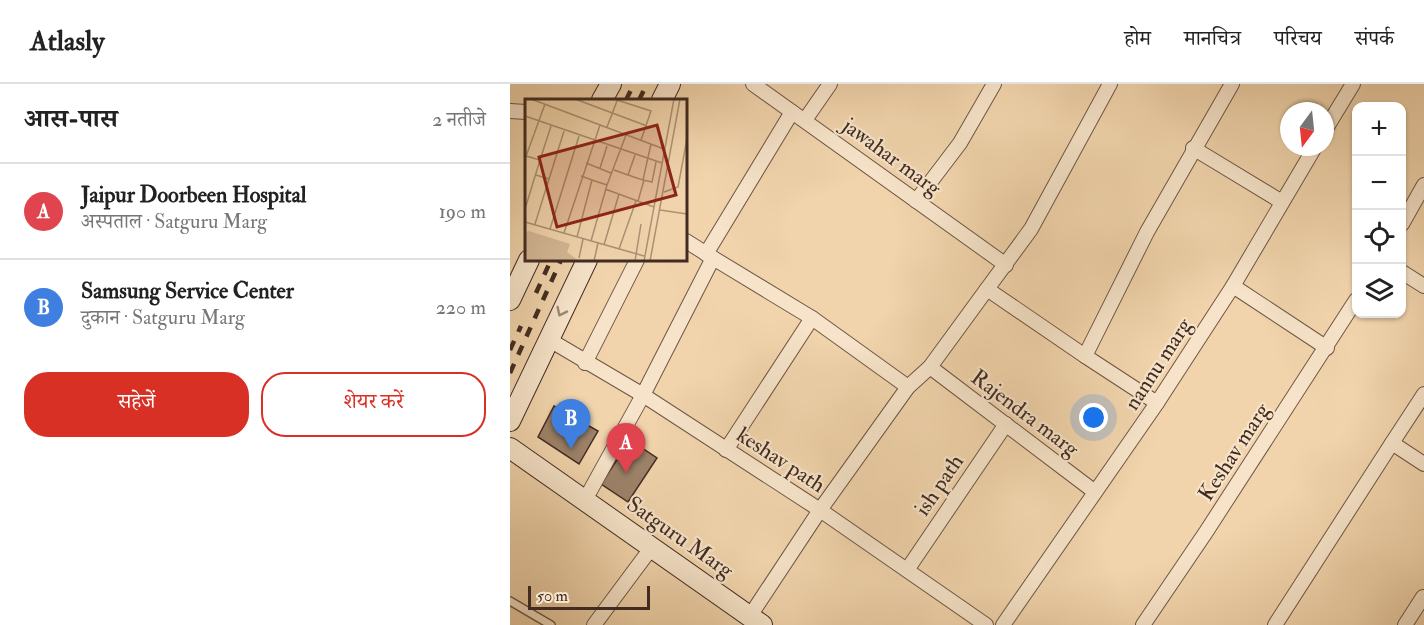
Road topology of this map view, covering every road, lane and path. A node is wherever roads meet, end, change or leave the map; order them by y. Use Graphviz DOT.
graph roads {
  1 [pos="611,84"];
  2 [pos="670,84"];
  3 [pos="753,84"];
  4 [pos="830,84"];
  5 [pos="994,84"];
  6 [pos="1110,84"];
  7 [pos="1232,84"];
  8 [pos="1353,84"];
  9 [pos="603,99"];
  10 [pos="662,99"];
  11 [pos="510,111"];
  12 [pos="525,112"];
  13 [pos="792,112"];
  14 [pos="1334,115"];
  15 [pos="805,120"];
  16 [pos="1193,148"];
  17 [pos="1310,156"];
  18 [pos="1424,185"];
  19 [pos="916,201"];
  20 [pos="1282,201"];
  21 [pos="1406,216"];
  22 [pos="687,242"];
  23 [pos="709,256"];
  24 [pos="529,261"];
  25 [pos="586,261"];
  26 [pos="636,261"];
  27 [pos="1006,265"];
  28 [pos="1406,275"];
  29 [pos="1233,286"];
  30 [pos="1424,286"];
  31 [pos="987,289"];
  32 [pos="510,300"];
  33 [pos="1352,307"];
  34 [pos="812,318"];
  35 [pos="548,339"];
  36 [pos="1327,348"];
  37 [pos="1085,356"];
  38 [pos="585,363"];
  39 [pos="930,367"];
  40 [pos="908,387"];
  41 [pos="1424,394"];
  42 [pos="643,395"];
  43 [pos="1157,403"];
  44 [pos="510,421"];
  45 [pos="1006,424"];
  46 [pos="1392,443"];
  47 [pos="510,448"];
  48 [pos="726,450"];
  49 [pos="1424,464"];
  50 [pos="1095,492"];
  51 [pos="585,500"];
  52 [pos="820,510"];
  53 [pos="652,547"];
  54 [pos="907,570"];
  55 [pos="1423,597"];
  56 [pos="510,601"];
  57 [pos="756,621"];
  58 [pos="551,625"];
  59 [pos="594,625"];
  60 [pos="986,625"];
  61 [pos="1003,625"];
  62 [pos="1143,625"];
  63 [pos="1275,625"];
  64 [pos="1406,625"];
  1 -- 9 [label="street"];
  2 -- 10 [label="street"];
  3 -- 13 [label="street, jawahar marg"];
  4 -- 15 [label="street"];
  5 -- 19 [label="street"];
  6 -- 27 [label="street"];
  7 -- 16 [label="street"];
  8 -- 14 [label="street"];
  11 -- 12 [label="street"];
  13 -- 15 [label="street, jawahar marg"];
  13 -- 23 [label="street"];
  15 -- 19 [label="street, jawahar marg"];
  16 -- 20 [label="street"];
  16 -- 37 [label="street"];
  17 -- 20 [label="street, nannu marg"];
  18 -- 21 [label="street"];
  19 -- 27 [label="street, jawahar marg"];
  20 -- 29 [label="street, nannu marg"];
  22 -- 23 [label="street"];
  23 -- 34 [label="street"];
  23 -- 42 [label="street"];
  24 -- 32 [label="street"];
  25 -- 35 [label="street, one-way"];
  26 -- 38 [label="street"];
  27 -- 31 [label="street"];
  28 -- 30 [label="street"];
  29 -- 36 [label="street"];
  29 -- 43 [label="street, nannu marg"];
  31 -- 37 [label="street"];
  31 -- 39 [label="street"];
  33 -- 36 [label="street, Keshav marg"];
  34 -- 40 [label="street"];
  34 -- 48 [label="street"];
  35 -- 38 [label="street, keshav path"];
  35 -- 44 [label="street"];
  36 -- 62 [label="street, Keshav marg"];
  37 -- 43 [label="street"];
  38 -- 42 [label="street, keshav path"];
  39 -- 40 [label="street"];
  39 -- 45 [label="street, Rajendra marg"];
  40 -- 52 [label="street"];
  41 -- 46 [label="street"];
  42 -- 48 [label="street, keshav path"];
  42 -- 51 [label="street"];
  43 -- 50 [label="street, nannu marg"];
  45 -- 50 [label="street, Rajendra marg"];
  45 -- 54 [label="street, ish path"];
  46 -- 49 [label="street"];
  46 -- 63 [label="street"];
  47 -- 51 [label="street, Satguru Marg"];
  48 -- 52 [label="street, keshav path"];
  50 -- 61 [label="street, nannu marg"];
  51 -- 53 [label="street, Satguru Marg"];
  52 -- 54 [label="street, keshav path"];
  52 -- 57 [label="street"];
  53 -- 57 [label="street, Satguru Marg"];
  53 -- 59 [label="street"];
  54 -- 60 [label="street, keshav path"];
  55 -- 64 [label="street"];
  56 -- 58 [label="lane"];
}
